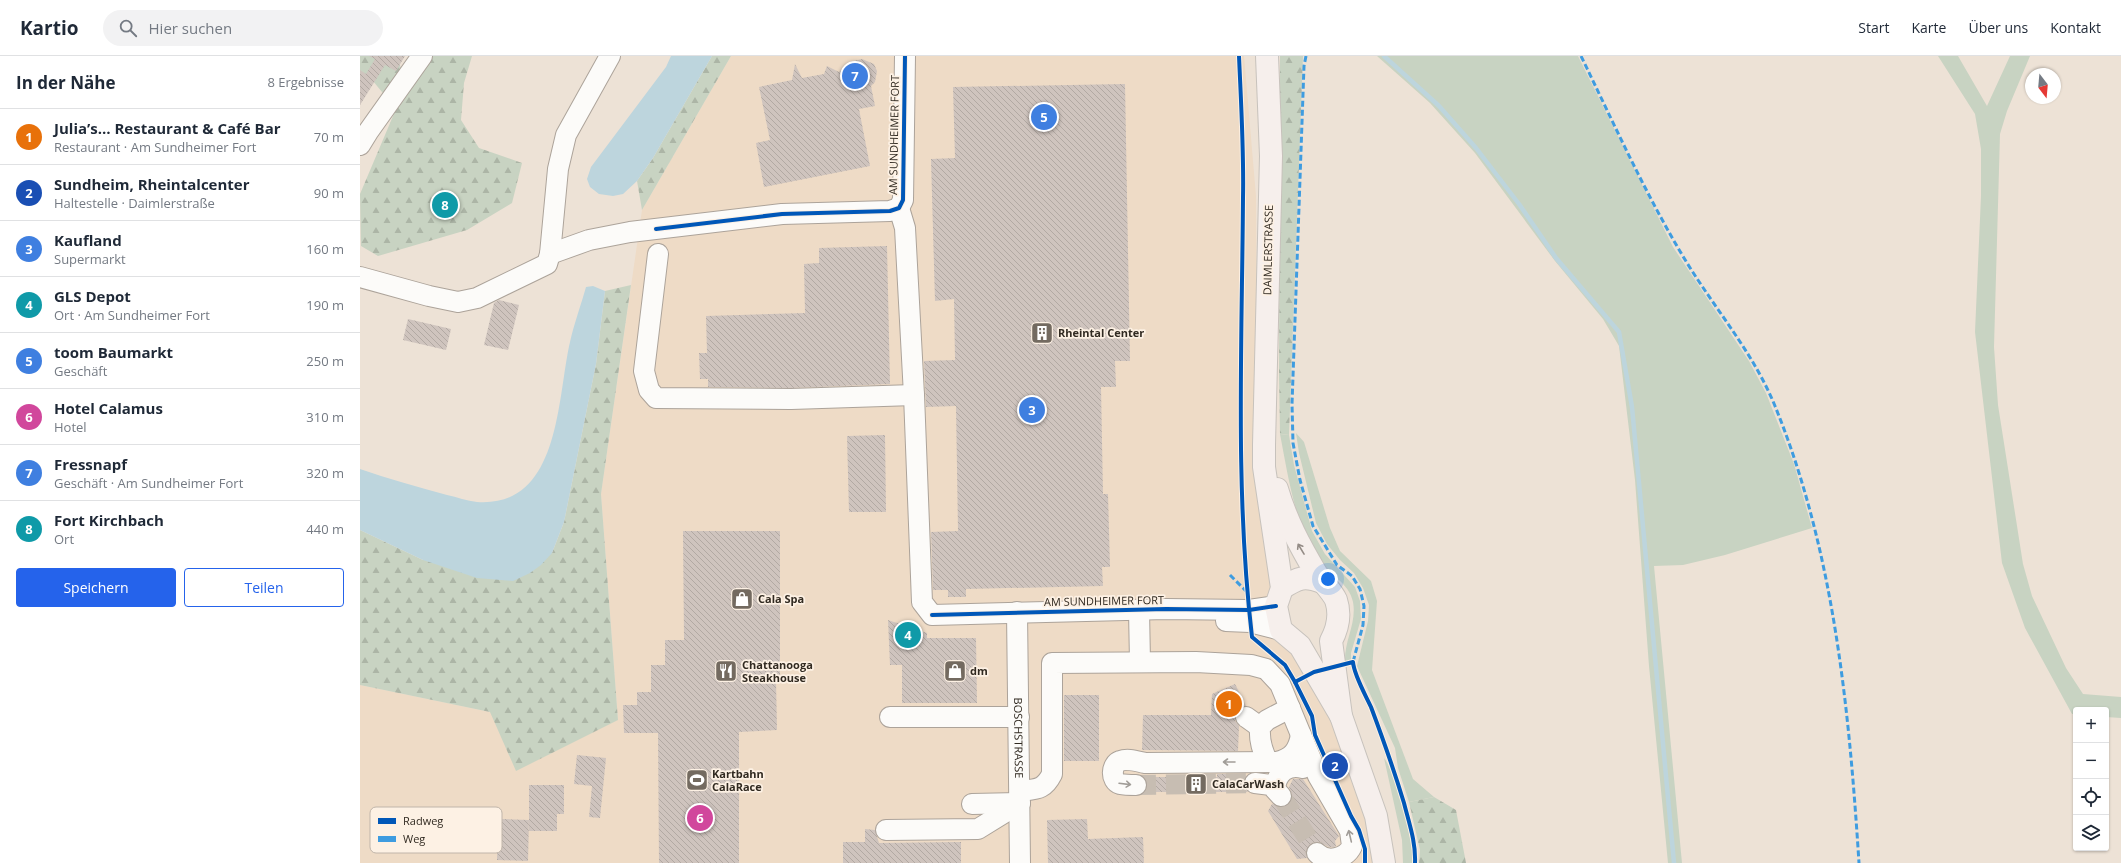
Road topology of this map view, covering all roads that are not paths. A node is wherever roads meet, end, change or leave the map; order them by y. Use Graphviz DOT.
graph roads {
  1 [pos="422,56"];
  2 [pos="610,56"];
  3 [pos="905,56"];
  4 [pos="1267,56"];
  5 [pos="360,145"];
  6 [pos="899,208"];
  7 [pos="550,254"];
  8 [pos="658,254"];
  9 [pos="360,277"];
  10 [pos="914,395"];
  11 [pos="1264,445"];
  12 [pos="1322,582"];
  13 [pos="1279,597"];
  14 [pos="1166,609"];
  15 [pos="1139,610"];
  16 [pos="1017,612"];
  17 [pos="1281,630"];
  18 [pos="1330,641"];
  19 [pos="1300,646"];
  20 [pos="1140,662"];
  21 [pos="1290,708"];
  22 [pos="1341,716"];
  23 [pos="890,717"];
  24 [pos="1019,717"];
  25 [pos="1301,735"];
  26 [pos="1268,762"];
  27 [pos="1318,776"];
  28 [pos="1255,783"];
  29 [pos="1136,785"];
  30 [pos="1020,797"];
  31 [pos="972,804"];
  32 [pos="886,830"];
  33 [pos="1317,853"];
  34 [pos="1020,863"];
  35 [pos="1384,863"];
  1 -- 5 [label="street"];
  2 -- 7 [label="street"];
  3 -- 6 [label="street, AM SUNDHEIMER FORT"];
  4 -- 11 [label="main road, DAIMLERSTRASSE"];
  6 -- 7 [label="street, AM SUNDHEIMER FORT"];
  6 -- 10 [label="street"];
  7 -- 9 [label="street"];
  8 -- 10 [label="street"];
  10 -- 16 [label="street, AM SUNDHEIMER FORT"];
  12 -- 11 [label="main road, DAIMLERSTRASSE, one-way"];
  11 -- 13 [label="main road, DAIMLERSTRASSE"];
  12 -- 13 [label="main road"];
  12 -- 18 [label="main road, DAIMLERSTRASSE"];
  13 -- 14 [label="street, AM SUNDHEIMER FORT"];
  13 -- 17 [label="main road, DAIMLERSTRASSE"];
  14 -- 15 [label="street, AM SUNDHEIMER FORT"];
  14 -- 17 [label="street, AM SUNDHEIMER FORT"];
  15 -- 16 [label="street, AM SUNDHEIMER FORT"];
  15 -- 20 [label="street"];
  16 -- 24 [label="street, BOSCHSTRASSE"];
  17 -- 19 [label="main road"];
  18 -- 19 [label="main road"];
  18 -- 22 [label="main road"];
  19 -- 22 [label="main road"];
  20 -- 21 [label="street"];
  20 -- 30 [label="street"];
  21 -- 25 [label="street"];
  21 -- 26 [label="street"];
  22 -- 35 [label="main road"];
  23 -- 24 [label="street"];
  24 -- 30 [label="street, BOSCHSTRASSE"];
  25 -- 26 [label="street"];
  25 -- 27 [label="street"];
  26 -- 29 [label="street, one-way"];
  27 -- 28 [label="street"];
  33 -- 27 [label="street, one-way"];
  30 -- 31 [label="street"];
  30 -- 32 [label="street"];
  30 -- 34 [label="street, BOSCHSTRASSE"];
}
